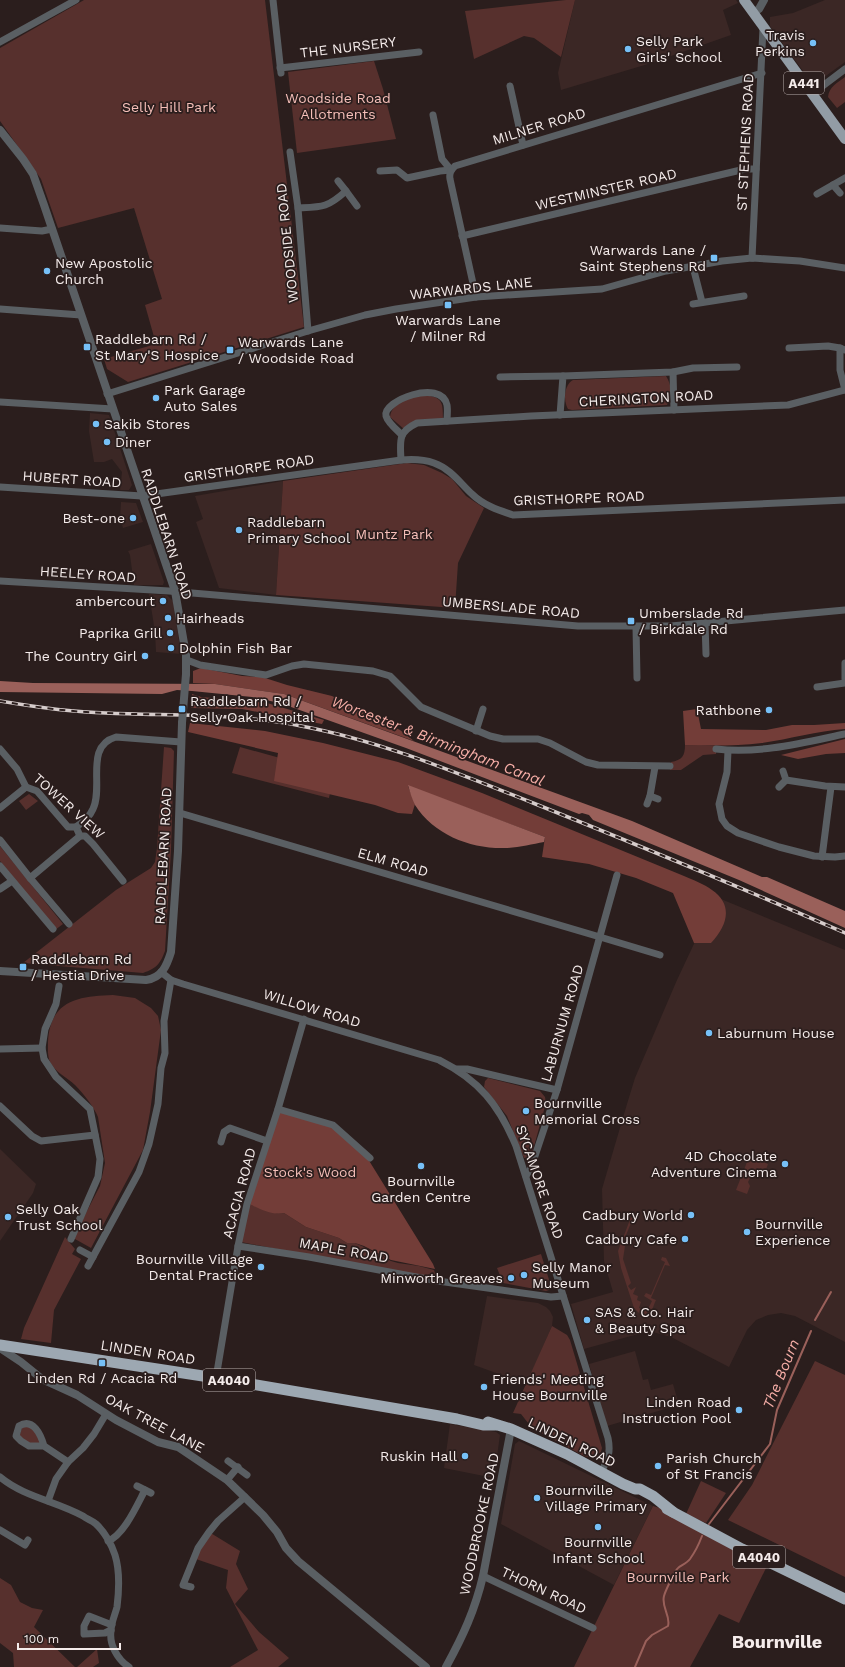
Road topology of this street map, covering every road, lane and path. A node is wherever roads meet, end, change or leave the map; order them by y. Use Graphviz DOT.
graph roads {
  1 [pos="76,0"];
  2 [pos="273,0"];
  3 [pos="744,0"];
  4 [pos="764,0"];
  5 [pos="753,13"];
  6 [pos="763,27"];
  7 [pos="0,42"];
  8 [pos="419,52"];
  9 [pos="845,69"];
  10 [pos="762,73"];
  11 [pos="510,86"];
  12 [pos="812,94"];
  13 [pos="433,115"];
  14 [pos="0,130"];
  15 [pos="845,139"];
  16 [pos="522,145"];
  17 [pos="290,152"];
  18 [pos="756,169"];
  19 [pos="451,170"];
  20 [pos="380,171"];
  21 [pos="845,178"];
  22 [pos="338,181"];
  23 [pos="833,185"];
  24 [pos="346,192"];
  25 [pos="840,193"];
  26 [pos="817,194"];
  27 [pos="357,206"];
  28 [pos="298,208"];
  29 [pos="0,228"];
  30 [pos="52,229"];
  31 [pos="462,236"];
  32 [pos="752,258"];
  33 [pos="693,267"];
  34 [pos="845,268"];
  35 [pos="744,296"];
  36 [pos="476,298"];
  37 [pos="702,302"];
  38 [pos="693,304"];
  39 [pos="0,309"];
  40 [pos="81,315"];
  41 [pos="308,331"];
  42 [pos="789,348"];
  43 [pos="842,349"];
  44 [pos="737,367"];
  45 [pos="672,372"];
  46 [pos="563,376"];
  47 [pos="500,377"];
  48 [pos="845,390"];
  49 [pos="107,394"];
  50 [pos="0,402"];
  51 [pos="113,409"];
  52 [pos="674,410"];
  53 [pos="560,415"];
  54 [pos="447,421"];
  55 [pos="402,435"];
  56 [pos="401,460"];
  57 [pos="0,487"];
  58 [pos="142,496"];
  59 [pos="845,500"];
  60 [pos="0,581"];
  61 [pos="175,591"];
  62 [pos="845,610"];
  63 [pos="705,623"];
  64 [pos="636,626"];
  65 [pos="706,654"];
  66 [pos="186,660"];
  67 [pos="845,663"];
  68 [pos="637,678"];
  69 [pos="845,679"];
  70 [pos="845,683"];
  71 [pos="817,687"];
  72 [pos="483,707"];
  73 [pos="476,731"];
  74 [pos="845,734"];
  75 [pos="181,742"];
  76 [pos="0,749"];
  77 [pos="716,749"];
  78 [pos="728,751"];
  79 [pos="670,766"];
  80 [pos="655,767"];
  81 [pos="783,771"];
  82 [pos="786,780"];
  83 [pos="26,787"];
  84 [pos="779,787"];
  85 [pos="831,787"];
  86 [pos="845,787"];
  87 [pos="650,796"];
  88 [pos="658,799"];
  89 [pos="646,804"];
  90 [pos="0,808"];
  91 [pos="180,813"];
  92 [pos="76,828"];
  93 [pos="80,836"];
  94 [pos="0,840"];
  95 [pos="845,856"];
  96 [pos="822,857"];
  97 [pos="0,866"];
  98 [pos="617,875"];
  99 [pos="29,876"];
  100 [pos="12,881"];
  101 [pos="123,881"];
  102 [pos="0,889"];
  103 [pos="69,924"];
  104 [pos="53,929"];
  105 [pos="600,937"];
  106 [pos="660,955"];
  107 [pos="0,971"];
  108 [pos="161,972"];
  109 [pos="171,980"];
  110 [pos="59,986"];
  111 [pos="304,1019"];
  112 [pos="42,1048"];
  113 [pos="0,1049"];
  114 [pos="457,1069"];
  115 [pos="481,1089"];
  116 [pos="557,1090"];
  117 [pos="0,1106"];
  118 [pos="278,1109"];
  119 [pos="95,1135"];
  120 [pos="267,1141"];
  121 [pos="221,1142"];
  122 [pos="370,1158"];
  123 [pos="526,1176"];
  124 [pos="71,1239"];
  125 [pos="238,1246"];
  126 [pos="80,1250"];
  127 [pos="93,1257"];
  128 [pos="88,1266"];
  129 [pos="563,1296"];
  130 [pos="0,1345"];
  131 [pos="0,1348"];
  132 [pos="216,1378"];
  133 [pos="106,1414"];
  134 [pos="511,1428"];
  135 [pos="44,1446"];
  136 [pos="228,1461"];
  137 [pos="68,1462"];
  138 [pos="238,1467"];
  139 [pos="601,1473"];
  140 [pos="247,1475"];
  141 [pos="0,1477"];
  142 [pos="227,1480"];
  143 [pos="137,1486"];
  144 [pos="245,1497"];
  145 [pos="48,1501"];
  146 [pos="0,1530"];
  147 [pos="108,1541"];
  148 [pos="25,1544"];
  149 [pos="484,1576"];
  150 [pos="191,1587"];
  151 [pos="845,1599"];
  152 [pos="593,1628"];
  153 [pos="129,1667"];
  154 [pos="426,1667"];
  155 [pos="446,1667"];
  1 -- 7 [label="street"];
  2 -- 8 [label="street, THE NURSERY"];
  3 -- 5 [label="main road, A441"];
  4 -- 5 [label="street"];
  5 -- 6 [label="main road, A441"];
  6 -- 10 [label="street, ST STEPHENS ROAD"];
  6 -- 12 [label="main road, A441"];
  9 -- 12 [label="street"];
  10 -- 16 [label="street, MILNER ROAD"];
  10 -- 18 [label="street, ST STEPHENS ROAD"];
  11 -- 16 [label="street"];
  12 -- 15 [label="main road, A441"];
  13 -- 19 [label="street"];
  14 -- 30 [label="street, RADDLEBARN ROAD"];
  16 -- 19 [label="street, MILNER ROAD"];
  17 -- 28 [label="street, WOODSIDE ROAD"];
  18 -- 31 [label="street, WESTMINSTER ROAD"];
  18 -- 32 [label="street, ST STEPHENS ROAD"];
  19 -- 20 [label="street, MILNER ROAD"];
  19 -- 31 [label="street"];
  21 -- 23 [label="street"];
  22 -- 24 [label="street"];
  23 -- 25 [label="street"];
  23 -- 26 [label="street"];
  24 -- 27 [label="street"];
  24 -- 28 [label="street"];
  28 -- 41 [label="street, WOODSIDE ROAD"];
  29 -- 30 [label="street"];
  30 -- 40 [label="street, RADDLEBARN ROAD"];
  31 -- 36 [label="street"];
  32 -- 33 [label="street, WARWARDS LANE"];
  32 -- 34 [label="street, WARWARDS LANE"];
  33 -- 36 [label="street, WARWARDS LANE"];
  33 -- 37 [label="street"];
  35 -- 37 [label="street"];
  36 -- 41 [label="street, WARWARDS LANE"];
  37 -- 38 [label="street"];
  39 -- 40 [label="street"];
  40 -- 49 [label="street, RADDLEBARN ROAD"];
  41 -- 49 [label="street, WARWARDS LANE"];
  42 -- 43 [label="street"];
  43 -- 48 [label="street"];
  44 -- 45 [label="street"];
  45 -- 46 [label="street"];
  45 -- 52 [label="street"];
  46 -- 47 [label="street"];
  46 -- 53 [label="street"];
  48 -- 52 [label="street, CHERINGTON ROAD"];
  49 -- 51 [label="street, RADDLEBARN ROAD"];
  50 -- 51 [label="street"];
  51 -- 58 [label="street, RADDLEBARN ROAD"];
  52 -- 53 [label="street, CHERINGTON ROAD"];
  53 -- 54 [label="street, CHERINGTON ROAD"];
  54 -- 55 [label="street, CHERINGTON ROAD"];
  54 -- 55 [label="street"];
  55 -- 56 [label="street"];
  56 -- 58 [label="street, GRISTHORPE ROAD"];
  56 -- 59 [label="street, GRISTHORPE ROAD"];
  57 -- 58 [label="street, HUBERT ROAD"];
  58 -- 61 [label="street, RADDLEBARN ROAD"];
  60 -- 61 [label="street, HEELEY ROAD"];
  61 -- 64 [label="street, UMBERSLADE ROAD"];
  61 -- 66 [label="street, RADDLEBARN ROAD"];
  62 -- 63 [label="street, UMBERSLADE ROAD"];
  63 -- 64 [label="street, UMBERSLADE ROAD"];
  63 -- 65 [label="street"];
  64 -- 68 [label="street"];
  66 -- 73 [label="street"];
  66 -- 75 [label="street, RADDLEBARN ROAD, bridge"];
  67 -- 69 [label="street"];
  70 -- 71 [label="street"];
  72 -- 73 [label="street"];
  73 -- 80 [label="street"];
  74 -- 78 [label="street"];
  75 -- 91 [label="street, RADDLEBARN ROAD"];
  75 -- 92 [label="street"];
  76 -- 83 [label="street, TOWER VIEW"];
  77 -- 78 [label="street"];
  78 -- 96 [label="street"];
  79 -- 80 [label="street"];
  80 -- 87 [label="street"];
  81 -- 82 [label="street"];
  82 -- 84 [label="street"];
  82 -- 85 [label="street"];
  83 -- 90 [label="street"];
  83 -- 92 [label="street, TOWER VIEW"];
  85 -- 86 [label="street"];
  85 -- 96 [label="street"];
  87 -- 88 [label="street"];
  87 -- 89 [label="street"];
  91 -- 105 [label="street, ELM ROAD"];
  91 -- 108 [label="street, RADDLEBARN ROAD"];
  92 -- 93 [label="street, TOWER VIEW"];
  93 -- 99 [label="street"];
  93 -- 101 [label="street, TOWER VIEW"];
  94 -- 99 [label="street"];
  95 -- 96 [label="street"];
  97 -- 100 [label="street"];
  98 -- 105 [label="street, LABURNUM ROAD"];
  99 -- 103 [label="street"];
  100 -- 102 [label="street"];
  100 -- 104 [label="street"];
  105 -- 106 [label="street, ELM ROAD"];
  105 -- 116 [label="street, LABURNUM ROAD"];
  107 -- 108 [label="street"];
  108 -- 109 [label="street, WILLOW ROAD"];
  109 -- 111 [label="street, WILLOW ROAD"];
  109 -- 127 [label="street"];
  110 -- 112 [label="street"];
  111 -- 114 [label="street, WILLOW ROAD"];
  111 -- 118 [label="street, ACACIA ROAD"];
  112 -- 113 [label="street"];
  112 -- 119 [label="street"];
  114 -- 115 [label="street, WILLOW ROAD"];
  114 -- 116 [label="street, WILLOW ROAD"];
  115 -- 123 [label="street, SYCAMORE ROAD"];
  116 -- 123 [label="street, LABURNUM ROAD"];
  117 -- 119 [label="street"];
  118 -- 120 [label="street, ACACIA ROAD"];
  118 -- 122 [label="street"];
  119 -- 124 [label="street"];
  120 -- 121 [label="street"];
  120 -- 125 [label="street, ACACIA ROAD"];
  123 -- 129 [label="street, SYCAMORE ROAD"];
  125 -- 129 [label="street, MAPLE ROAD"];
  125 -- 132 [label="street, ACACIA ROAD"];
  126 -- 127 [label="street"];
  127 -- 128 [label="street"];
  129 -- 139 [label="street, SYCAMORE ROAD"];
  130 -- 132 [label="highway, LINDEN ROAD / A4040"];
  131 -- 133 [label="street, OAK TREE LANE"];
  132 -- 134 [label="highway, LINDEN ROAD / A4040"];
  133 -- 137 [label="street"];
  133 -- 142 [label="street, OAK TREE LANE"];
  134 -- 139 [label="highway, LINDEN ROAD / A4040"];
  134 -- 149 [label="street, WOODBROOKE ROAD"];
  135 -- 137 [label="street"];
  136 -- 138 [label="street"];
  137 -- 145 [label="street"];
  138 -- 140 [label="street"];
  138 -- 142 [label="street"];
  139 -- 151 [label="highway, LINDEN ROAD / A4040"];
  141 -- 145 [label="street"];
  142 -- 144 [label="street, OAK TREE LANE"];
  143 -- 147 [label="street"];
  144 -- 150 [label="street"];
  144 -- 154 [label="street, OAK TREE LANE"];
  145 -- 147 [label="street"];
  146 -- 148 [label="street"];
  147 -- 153 [label="street"];
  149 -- 152 [label="street, THORN ROAD"];
  149 -- 155 [label="street, WOODBROOKE ROAD"];
}
